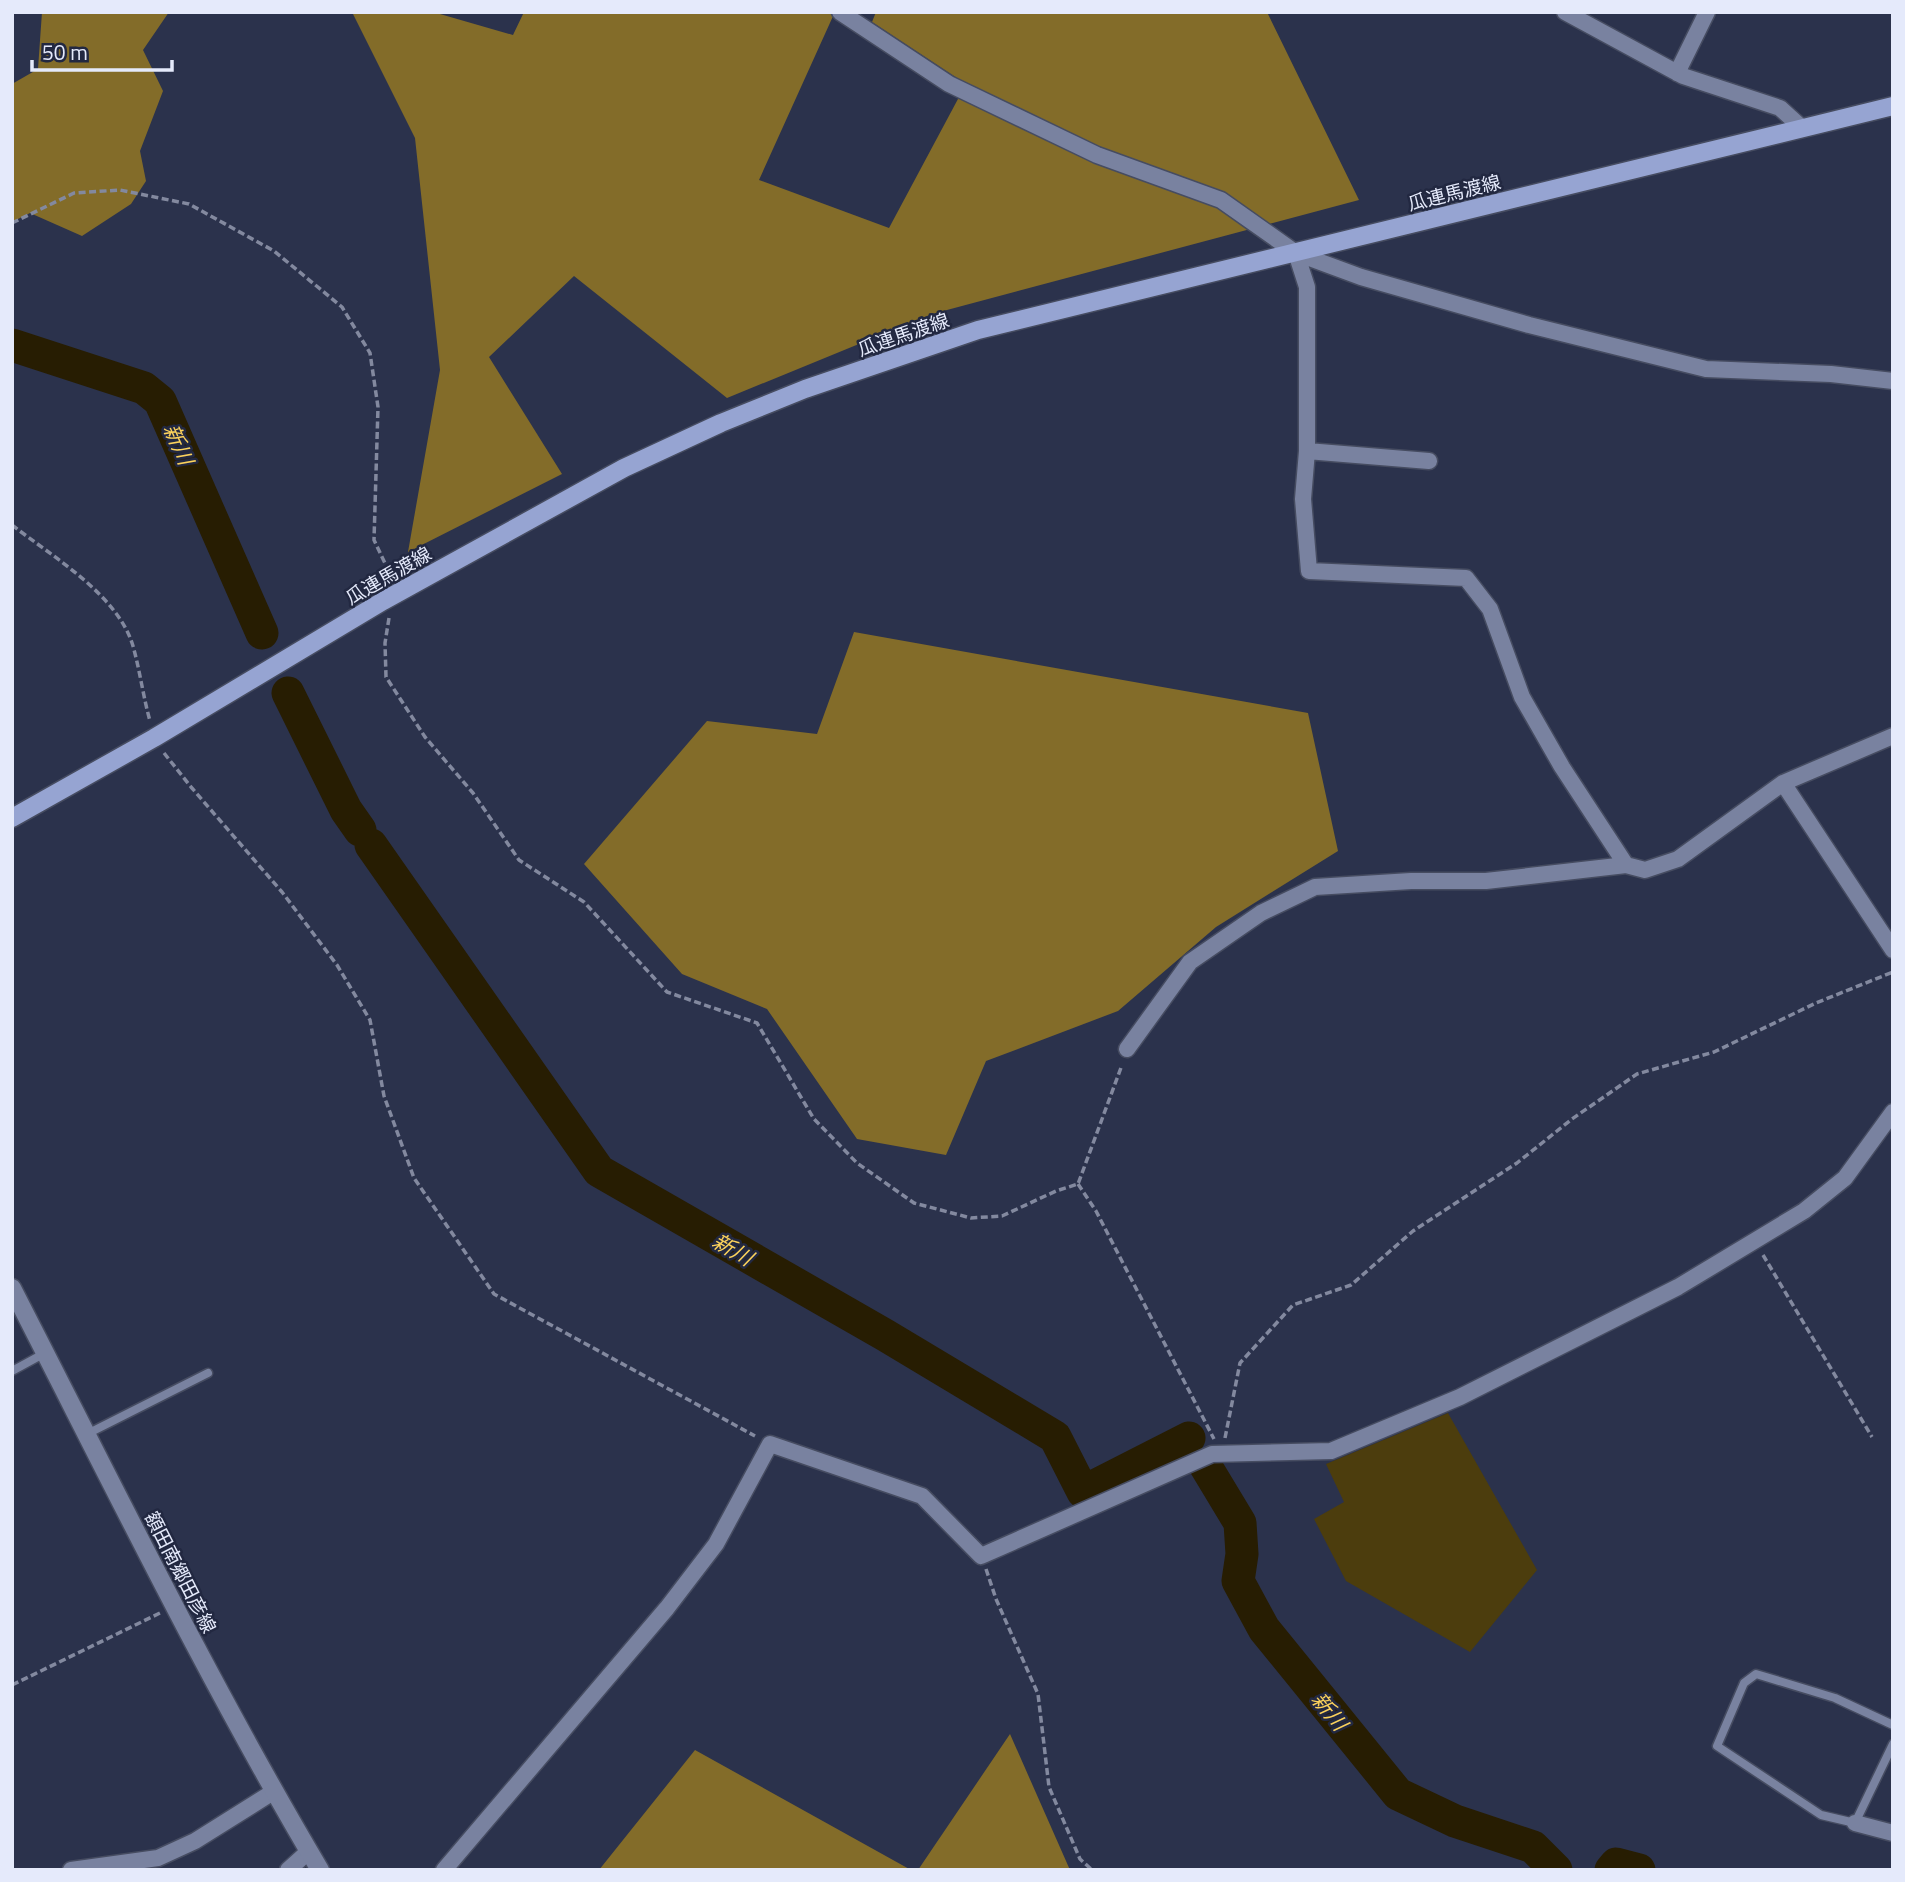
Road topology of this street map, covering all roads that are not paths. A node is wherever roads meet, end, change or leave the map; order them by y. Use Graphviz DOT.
graph roads {
  1 [pos="840,12"];
  2 [pos="1565,12"];
  3 [pos="1707,12"];
  4 [pos="1677,72"];
  5 [pos="1893,106"];
  6 [pos="1802,128"];
  7 [pos="1296,253"];
  8 [pos="1893,381"];
  9 [pos="1307,450"];
  10 [pos="1429,461"];
  11 [pos="1893,736"];
  12 [pos="1783,783"];
  13 [pos="12,818"];
  14 [pos="1626,865"];
  15 [pos="1893,950"];
  16 [pos="1127,1049"];
  17 [pos="1893,1112"];
  18 [pos="12,1288"];
  19 [pos="45,1353"];
  20 [pos="12,1371"];
  21 [pos="208,1373"];
  22 [pos="87,1434"];
  23 [pos="1893,1724"];
  24 [pos="1893,1744"];
  25 [pos="273,1792"];
  26 [pos="1855,1823"];
  27 [pos="1893,1833"];
  28 [pos="309,1851"];
  29 [pos="71,1870"];
  30 [pos="288,1870"];
  31 [pos="320,1870"];
  32 [pos="444,1870"];
  1 -- 7 [label="street"];
  2 -- 4 [label="street"];
  3 -- 4 [label="street"];
  4 -- 6 [label="street"];
  5 -- 6 [label="main road, 瓜連馬渡線"];
  6 -- 7 [label="main road, 瓜連馬渡線"];
  7 -- 8 [label="street"];
  7 -- 9 [label="street"];
  7 -- 13 [label="main road, 瓜連馬渡線"];
  9 -- 10 [label="street"];
  9 -- 14 [label="street"];
  11 -- 12 [label="street"];
  12 -- 14 [label="street"];
  12 -- 15 [label="street"];
  14 -- 16 [label="street"];
  17 -- 32 [label="street"];
  18 -- 19 [label="main road, 額田南郷田彦線"];
  19 -- 20 [label="lane"];
  19 -- 22 [label="main road, 額田南郷田彦線"];
  21 -- 22 [label="lane"];
  22 -- 25 [label="main road, 額田南郷田彦線"];
  23 -- 26 [label="lane"];
  24 -- 26 [label="lane"];
  25 -- 28 [label="main road, 額田南郷田彦線"];
  25 -- 29 [label="street"];
  26 -- 27 [label="street"];
  28 -- 30 [label="street"];
  28 -- 31 [label="main road, 額田南郷田彦線"];
}
